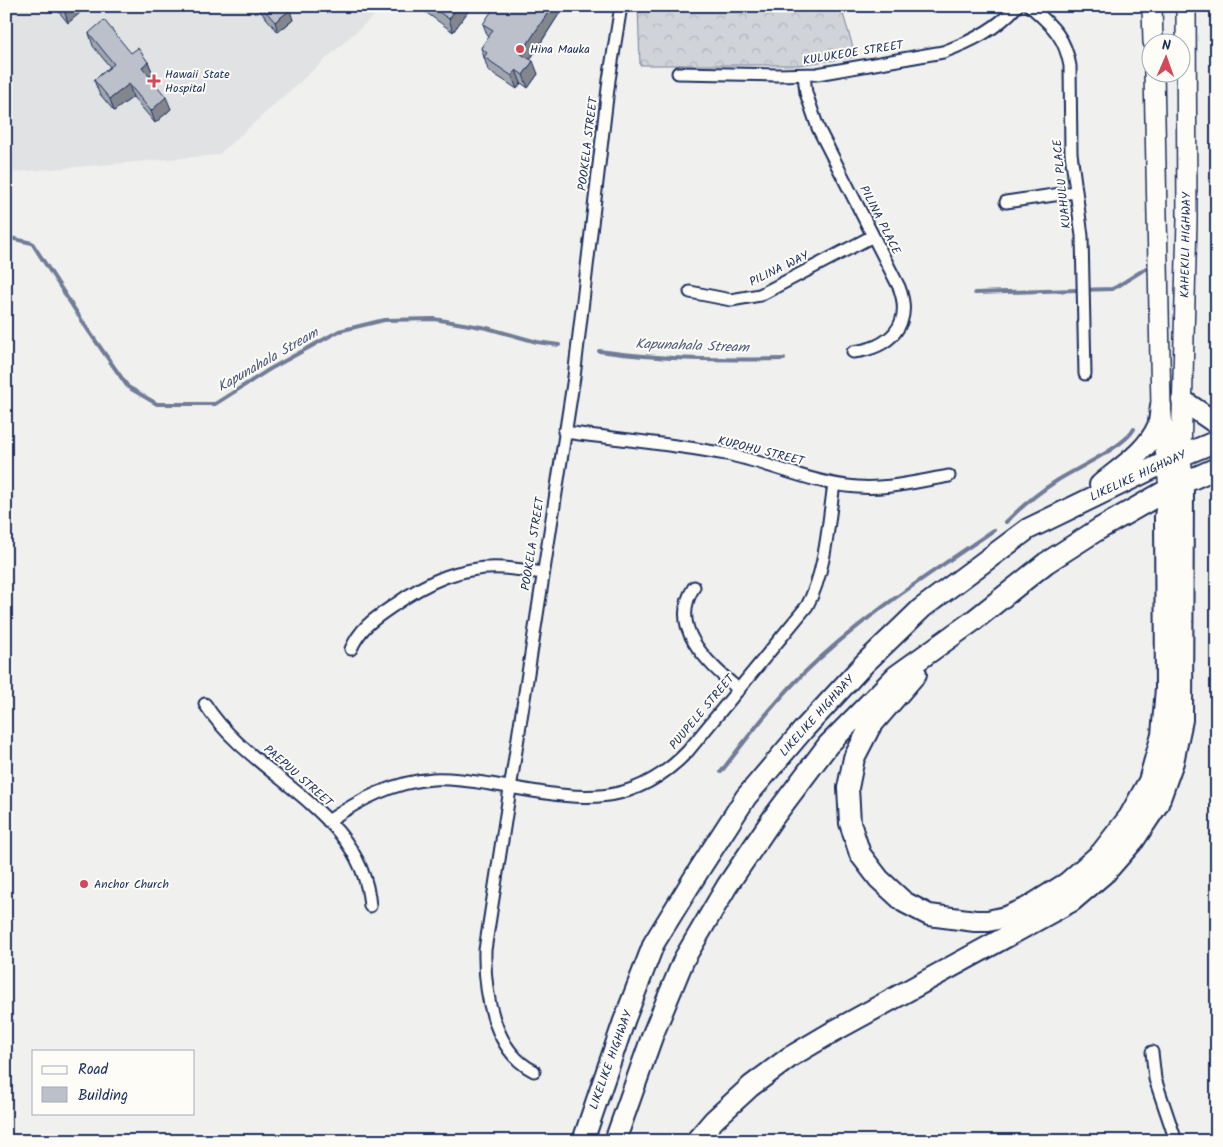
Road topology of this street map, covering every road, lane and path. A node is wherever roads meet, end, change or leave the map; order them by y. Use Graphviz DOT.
graph roads {
  1 [pos="621,6"];
  2 [pos="1017,6"];
  3 [pos="1030,6"];
  4 [pos="1152,6"];
  5 [pos="1186,6"];
  6 [pos="1153,32"];
  7 [pos="678,73"];
  8 [pos="804,75"];
  9 [pos="1154,82"];
  10 [pos="1075,192"];
  11 [pos="1006,202"];
  12 [pos="873,236"];
  13 [pos="690,292"];
  14 [pos="852,352"];
  15 [pos="1086,374"];
  16 [pos="1182,400"];
  17 [pos="1161,406"];
  18 [pos="1217,424"];
  19 [pos="564,432"];
  20 [pos="1217,441"];
  21 [pos="1174,458"];
  22 [pos="1217,468"];
  23 [pos="949,476"];
  24 [pos="834,484"];
  25 [pos="1176,486"];
  26 [pos="1075,505"];
  27 [pos="543,573"];
  28 [pos="694,586"];
  29 [pos="942,643"];
  30 [pos="350,649"];
  31 [pos="739,690"];
  32 [pos="205,704"];
  33 [pos="510,788"];
  34 [pos="328,821"];
  35 [pos="370,906"];
  36 [pos="1152,1052"];
  37 [pos="534,1071"];
  38 [pos="583,1141"];
  39 [pos="615,1141"];
  40 [pos="696,1141"];
  41 [pos="1176,1141"];
  1 -- 19 [label="street, POOKELA STREET"];
  2 -- 8 [label="street, KULUKEOE STREET"];
  3 -- 10 [label="street, KUAHULU PLACE"];
  4 -- 6 [label="main road"];
  5 -- 16 [label="main road, KAHEKILI HIGHWAY"];
  7 -- 8 [label="street, KULUKEOE STREET"];
  8 -- 12 [label="street, PILINA PLACE"];
  9 -- 17 [label="main road, KAHEKILI HIGHWAY"];
  10 -- 11 [label="street"];
  10 -- 15 [label="street, KUAHULU PLACE"];
  12 -- 13 [label="street, PILINA WAY"];
  12 -- 14 [label="street, PILINA PLACE"];
  16 -- 18 [label="highway"];
  16 -- 21 [label="main road, KAHEKILI HIGHWAY"];
  17 -- 21 [label="main road, KAHEKILI HIGHWAY"];
  17 -- 26 [label="highway"];
  19 -- 24 [label="street, KUPOHU STREET"];
  19 -- 27 [label="street, POOKELA STREET"];
  20 -- 21 [label="highway, LIKELIKE HIGHWAY"];
  21 -- 25 [label="main road, KAHEKILI HIGHWAY"];
  21 -- 26 [label="highway, LIKELIKE HIGHWAY"];
  22 -- 25 [label="highway, LIKELIKE HIGHWAY"];
  23 -- 24 [label="street, KUPOHU STREET"];
  24 -- 31 [label="street, PUUPELE STREET"];
  25 -- 29 [label="highway, LIKELIKE HIGHWAY"];
  25 -- 29 [label="highway"];
  25 -- 40 [label="highway"];
  26 -- 38 [label="highway, LIKELIKE HIGHWAY"];
  27 -- 30 [label="street"];
  27 -- 33 [label="street, POOKELA STREET"];
  28 -- 31 [label="street"];
  29 -- 39 [label="highway, LIKELIKE HIGHWAY"];
  31 -- 33 [label="street, PUUPELE STREET"];
  32 -- 34 [label="street, PAEPUU STREET"];
  33 -- 34 [label="street, PUUPELE STREET"];
  33 -- 37 [label="street, POOKELA STREET"];
  34 -- 35 [label="street, PAEPUU STREET"];
  36 -- 41 [label="street"];
}
